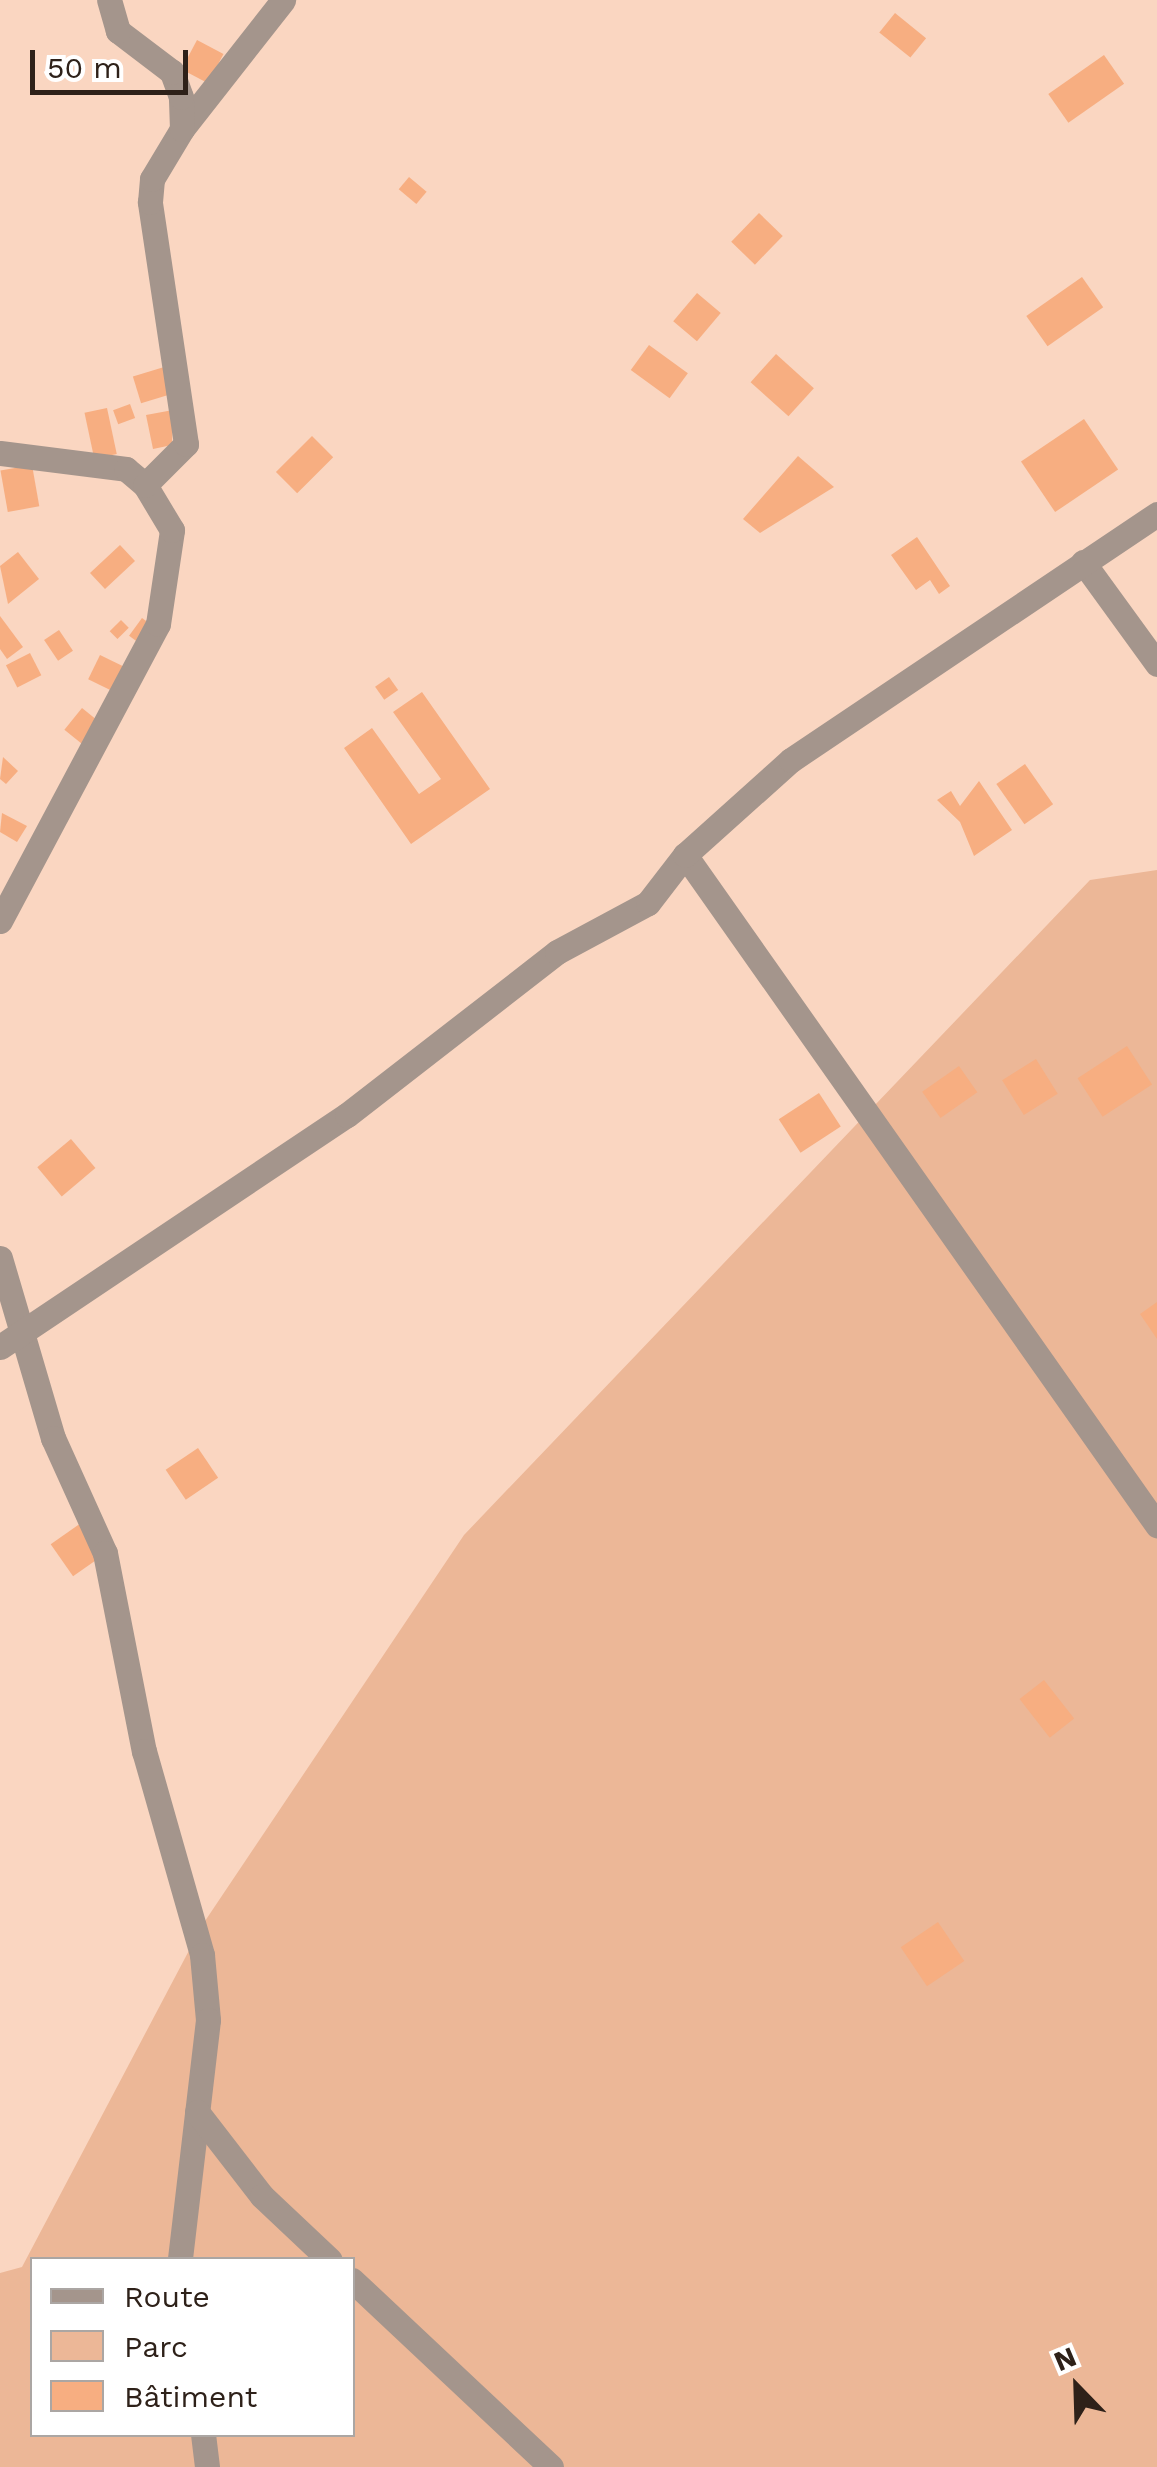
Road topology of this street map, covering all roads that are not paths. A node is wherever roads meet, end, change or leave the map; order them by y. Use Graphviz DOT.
graph roads {
  1 [pos="110,0"];
  2 [pos="283,0"];
  3 [pos="182,129"];
  4 [pos="0,453"];
  5 [pos="146,484"];
  6 [pos="1157,514"];
  7 [pos="1082,562"];
  8 [pos="1157,664"];
  9 [pos="684,855"];
  10 [pos="0,921"];
  11 [pos="0,1258"];
  12 [pos="25,1332"];
  13 [pos="0,1347"];
  14 [pos="1157,1525"];
  15 [pos="197,2112"];
  16 [pos="180,2257"];
  17 [pos="327,2257"];
  18 [pos="355,2283"];
  19 [pos="202,2437"];
  20 [pos="207,2467"];
  21 [pos="550,2467"];
  1 -- 3 [label="street"];
  2 -- 3 [label="street"];
  3 -- 5 [label="street"];
  4 -- 5 [label="street"];
  5 -- 10 [label="street"];
  6 -- 7 [label="street"];
  7 -- 8 [label="street"];
  7 -- 9 [label="street"];
  9 -- 12 [label="street"];
  9 -- 14 [label="street"];
  11 -- 12 [label="street"];
  12 -- 13 [label="street"];
  12 -- 15 [label="street"];
  15 -- 16 [label="street"];
  15 -- 17 [label="street"];
  18 -- 21 [label="street"];
  19 -- 20 [label="street"];
}
